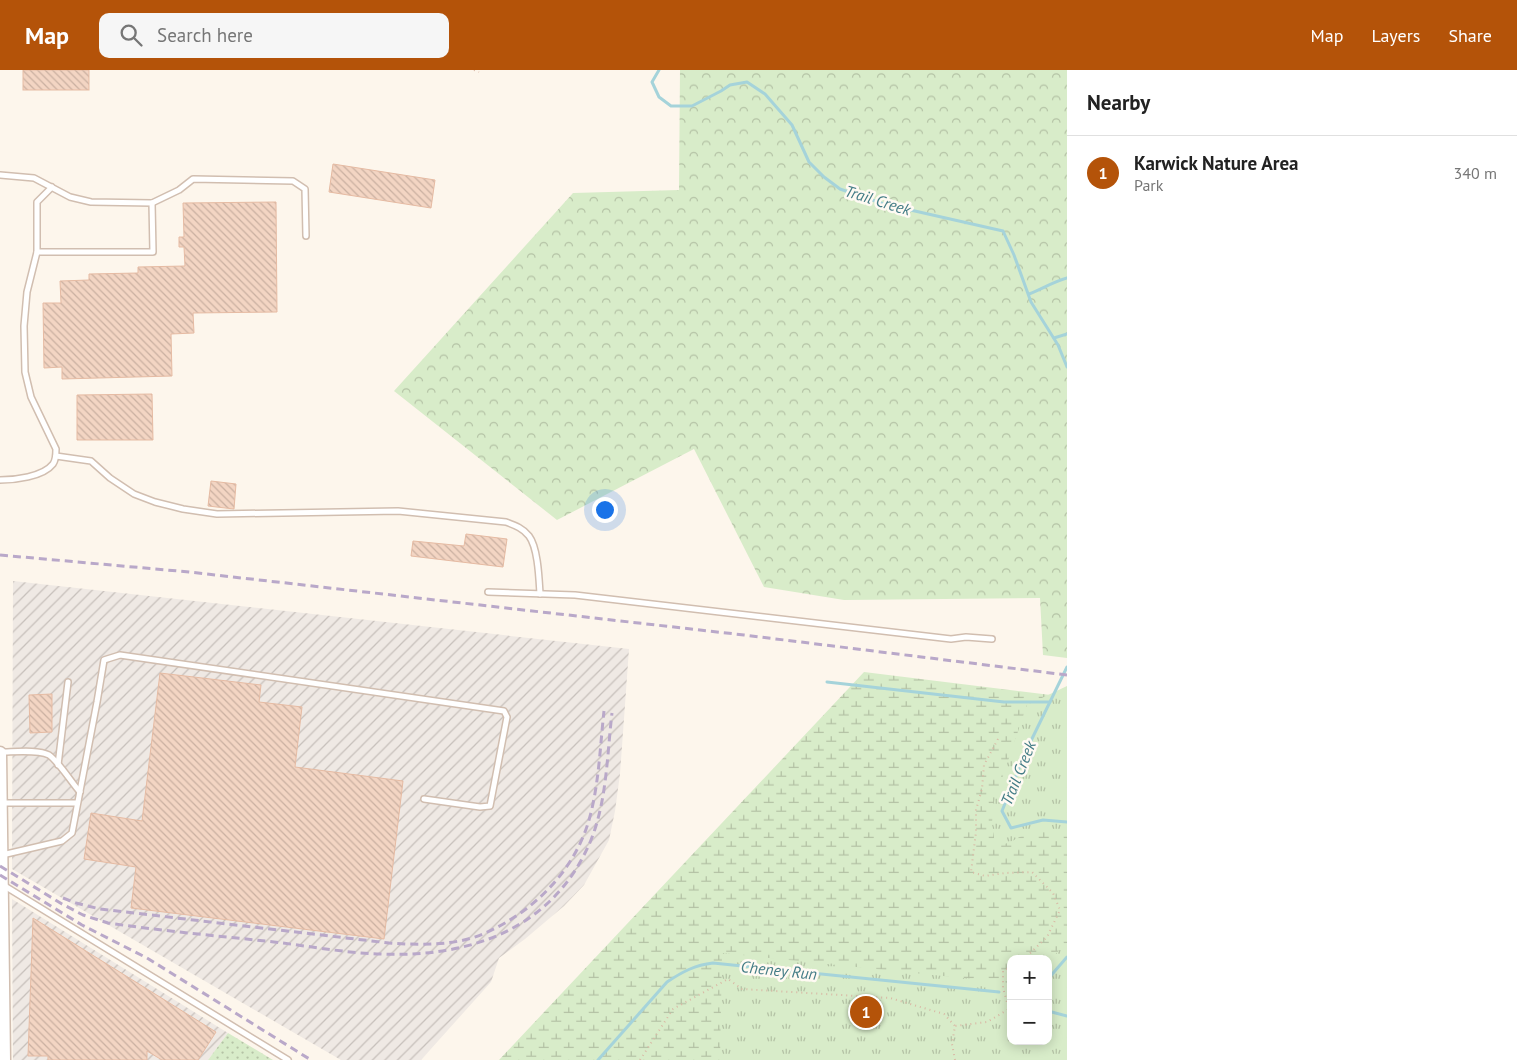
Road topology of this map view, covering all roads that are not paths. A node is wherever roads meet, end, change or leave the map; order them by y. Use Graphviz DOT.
graph roads {
  1 [pos="0,175"];
  2 [pos="52,187"];
  3 [pos="152,203"];
  4 [pos="306,236"];
  5 [pos="37,252"];
  6 [pos="56,456"];
  7 [pos="0,480"];
  8 [pos="488,592"];
  9 [pos="540,594"];
  10 [pos="992,640"];
  11 [pos="68,682"];
  12 [pos="0,753"];
  13 [pos="58,765"];
  14 [pos="80,792"];
  15 [pos="424,799"];
  16 [pos="1,803"];
  17 [pos="78,803"];
  18 [pos="2,855"];
  19 [pos="2,884"];
  20 [pos="4,1060"];
  21 [pos="288,1060"];
  1 -- 2 [label="lane"];
  2 -- 3 [label="lane"];
  2 -- 5 [label="lane"];
  3 -- 4 [label="lane"];
  3 -- 5 [label="lane"];
  5 -- 6 [label="lane"];
  6 -- 7 [label="lane"];
  6 -- 9 [label="lane"];
  8 -- 9 [label="lane"];
  9 -- 10 [label="lane"];
  11 -- 13 [label="lane"];
  12 -- 13 [label="lane"];
  12 -- 16 [label="street"];
  13 -- 14 [label="lane"];
  14 -- 15 [label="lane"];
  14 -- 17 [label="lane"];
  16 -- 17 [label="lane"];
  16 -- 18 [label="street"];
  17 -- 18 [label="lane"];
  18 -- 19 [label="street"];
  19 -- 20 [label="street"];
  19 -- 21 [label="lane"];
}
